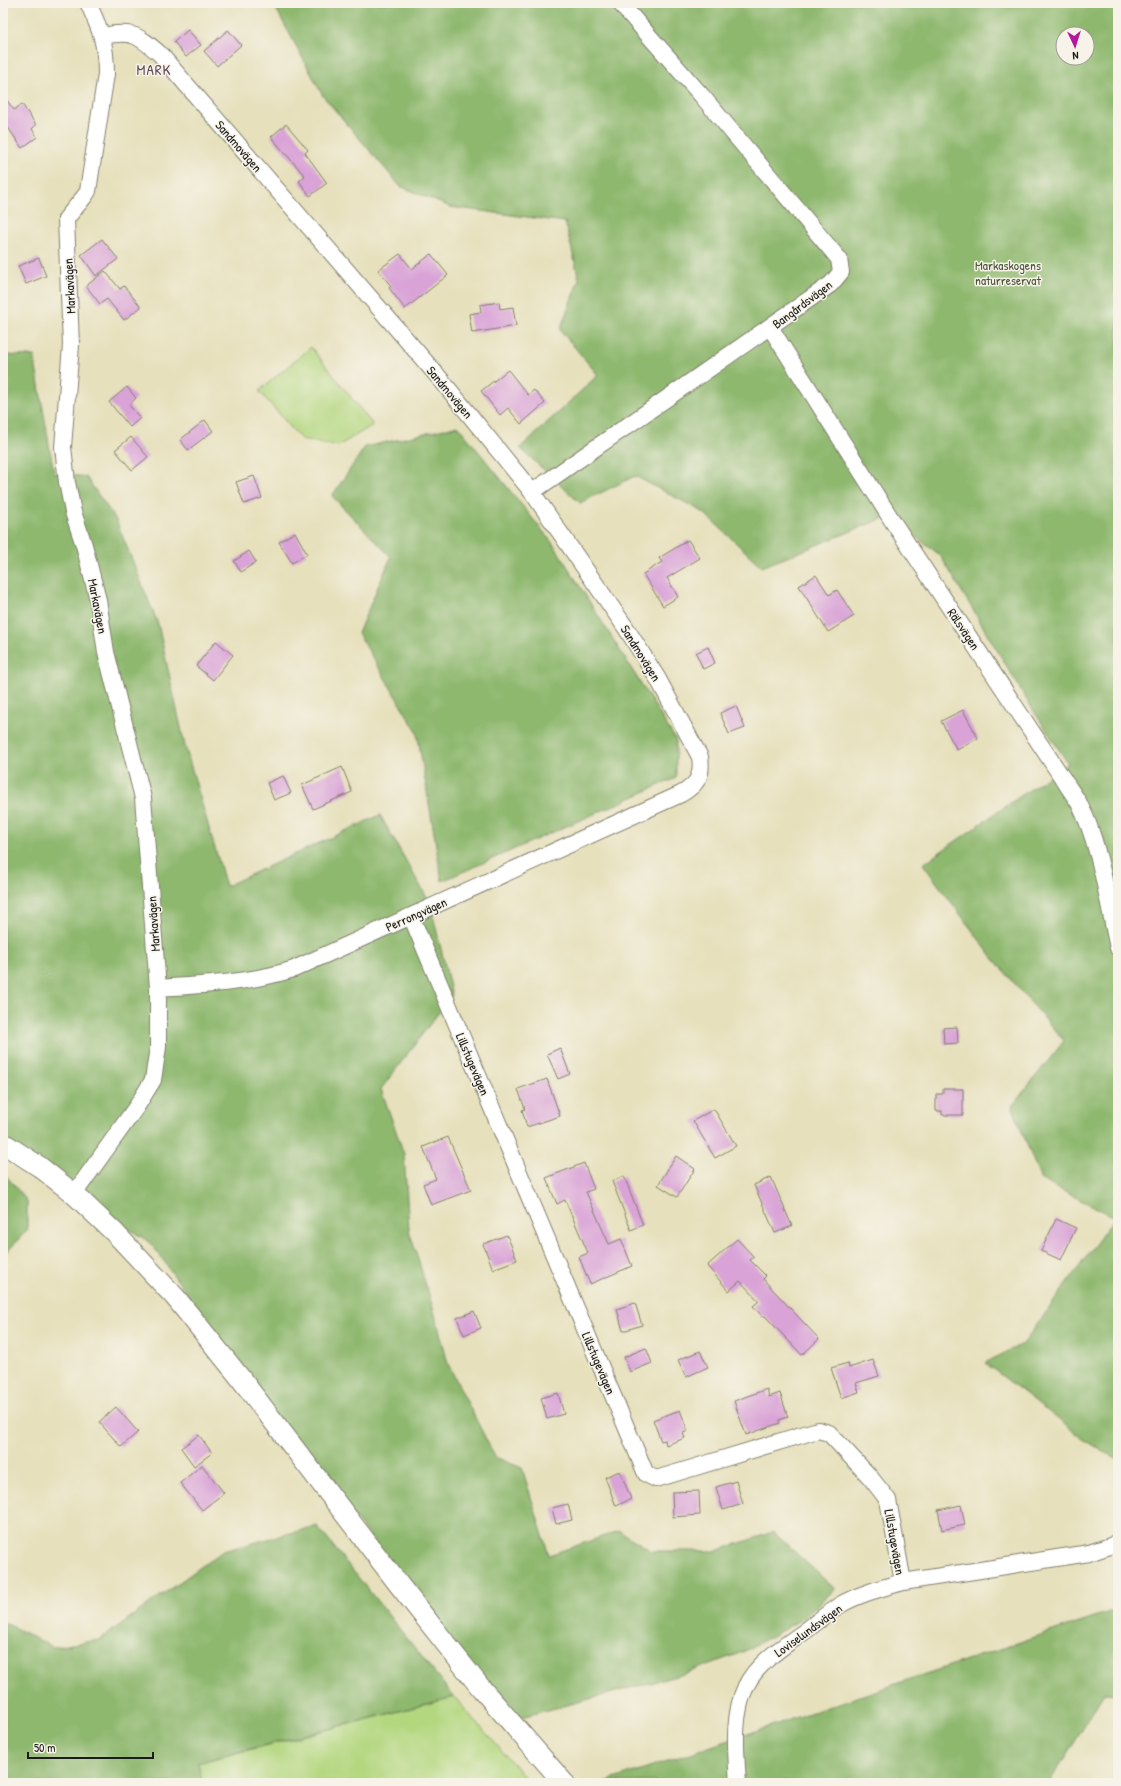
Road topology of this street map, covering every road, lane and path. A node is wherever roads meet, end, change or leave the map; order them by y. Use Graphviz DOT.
graph roads {
  1 [pos="88,3"];
  2 [pos="620,3"];
  3 [pos="103,36"];
  4 [pos="770,327"];
  5 [pos="532,492"];
  6 [pos="663,802"];
  7 [pos="411,916"];
  8 [pos="1118,948"];
  9 [pos="158,988"];
  10 [pos="3,1143"];
  11 [pos="74,1194"];
  12 [pos="1118,1541"];
  13 [pos="903,1582"];
  14 [pos="564,1783"];
  15 [pos="738,1783"];
  1 -- 3 [label="street, Markavägen"];
  2 -- 4 [label="street, Bangårdsvägen"];
  3 -- 5 [label="street, Sandmovägen"];
  3 -- 9 [label="street, Markavägen"];
  4 -- 5 [label="street, Bangårdsvägen"];
  4 -- 8 [label="street, Rälsvägen"];
  5 -- 6 [label="street, Sandmovägen"];
  6 -- 7 [label="street, Perrongvägen"];
  7 -- 9 [label="street, Perrongvägen"];
  7 -- 13 [label="street, Lillstugevägen"];
  9 -- 11 [label="street, Markavägen"];
  10 -- 11 [label="street"];
  11 -- 14 [label="street"];
  12 -- 13 [label="street, Loviselundsvägen"];
  13 -- 15 [label="street, Loviselundsvägen"];
}
